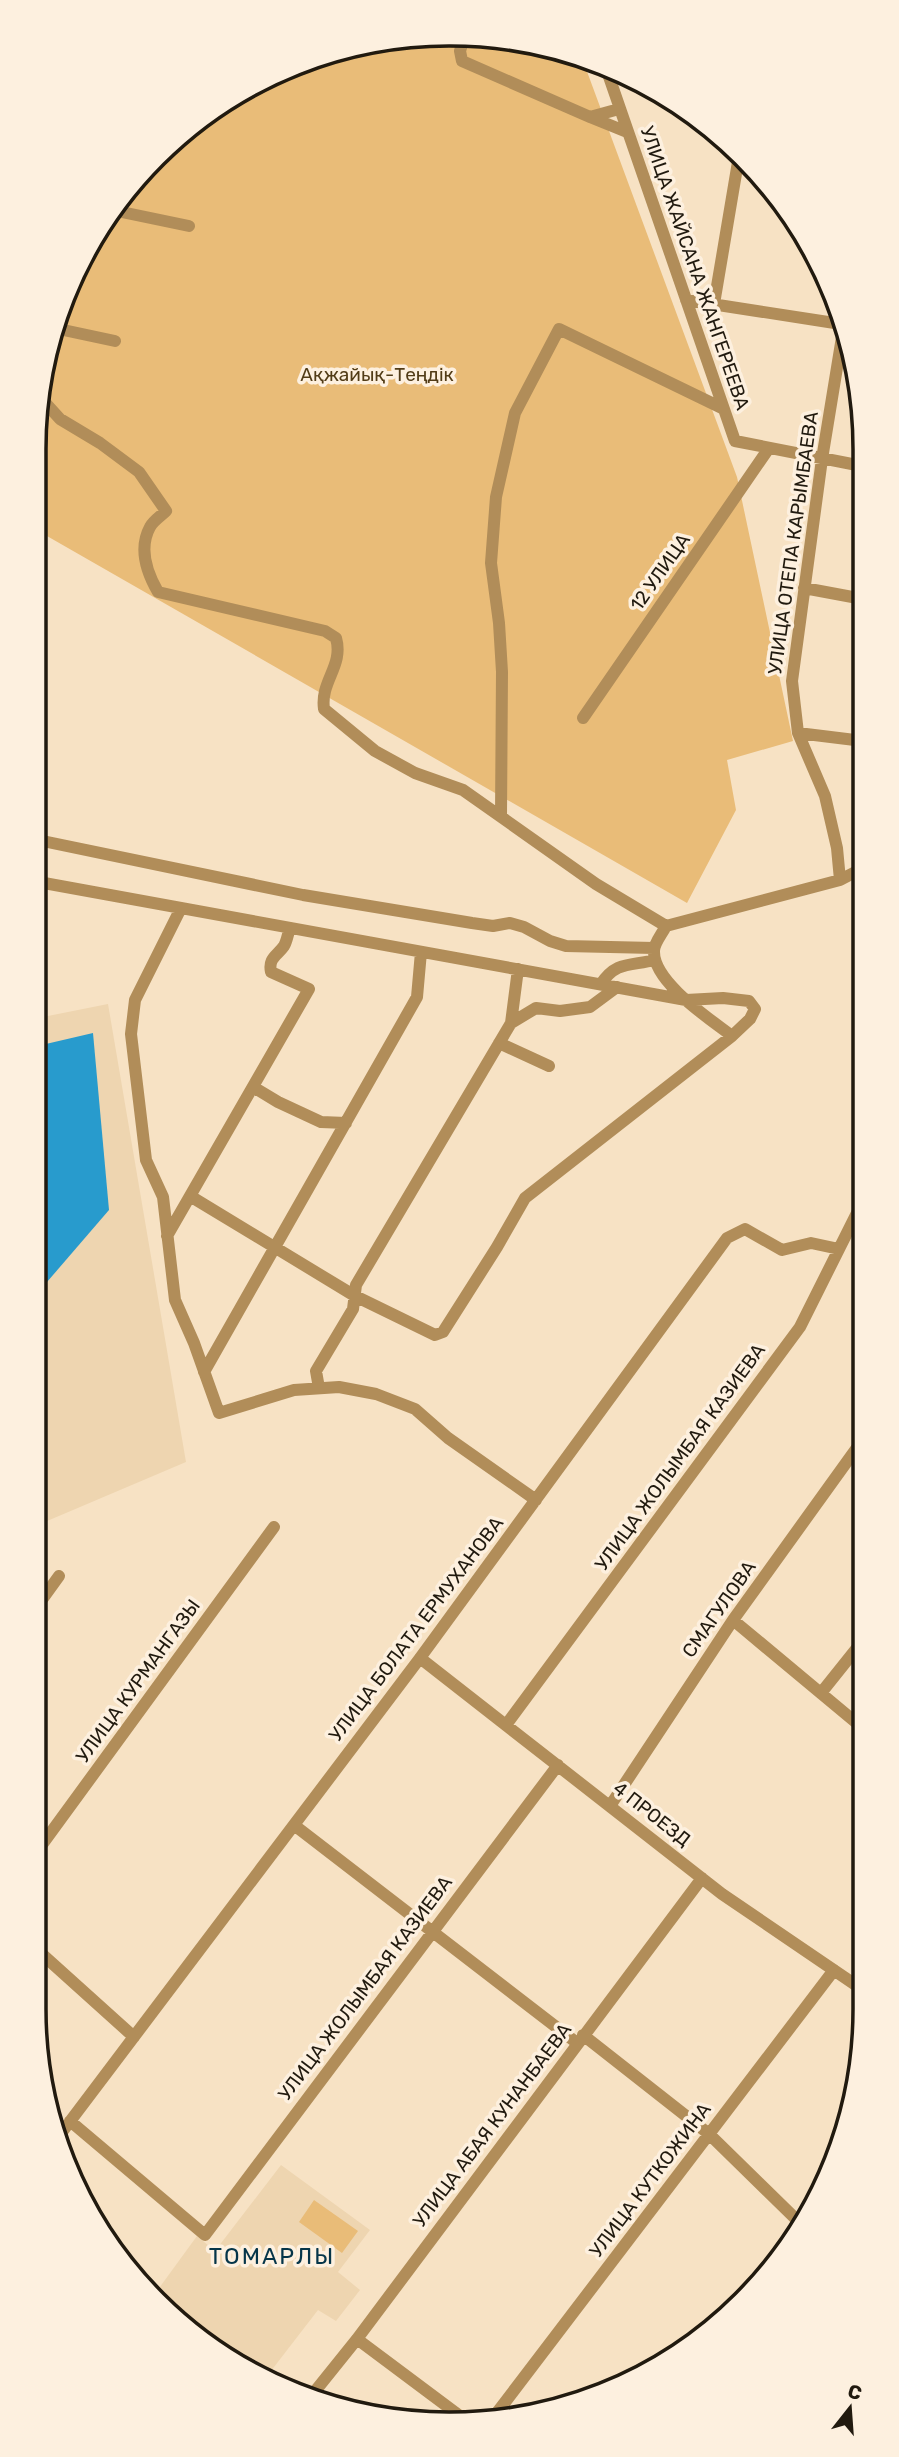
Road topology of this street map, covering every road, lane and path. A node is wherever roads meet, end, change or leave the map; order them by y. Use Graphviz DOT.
graph roads {
  1 [pos="462,46"];
  2 [pos="609,78"];
  3 [pos="619,109"];
  4 [pos="590,117"];
  5 [pos="627,132"];
  6 [pos="737,166"];
  7 [pos="123,212"];
  8 [pos="189,226"];
  9 [pos="686,300"];
  10 [pos="714,304"];
  11 [pos="833,323"];
  12 [pos="64,330"];
  13 [pos="115,341"];
  14 [pos="840,347"];
  15 [pos="48,405"];
  16 [pos="724,409"];
  17 [pos="769,448"];
  18 [pos="822,459"];
  19 [pos="853,464"];
  20 [pos="804,589"];
  21 [pos="853,597"];
  22 [pos="583,718"];
  23 [pos="799,733"];
  24 [pos="853,740"];
  25 [pos="501,816"];
  26 [pos="46,842"];
  27 [pos="853,873"];
  28 [pos="840,880"];
  29 [pos="46,883"];
  30 [pos="181,908"];
  31 [pos="666,926"];
  32 [pos="290,928"];
  33 [pos="421,952"];
  34 [pos="654,954"];
  35 [pos="518,969"];
  36 [pos="601,984"];
  37 [pos="617,987"];
  38 [pos="686,1000"];
  39 [pos="511,1023"];
  40 [pos="732,1036"];
  41 [pos="499,1043"];
  42 [pos="549,1066"];
  43 [pos="253,1087"];
  44 [pos="346,1123"];
  45 [pos="190,1196"];
  46 [pos="853,1221"];
  47 [pos="167,1236"];
  48 [pos="275,1248"];
  49 [pos="839,1249"];
  50 [pos="355,1296"];
  51 [pos="204,1372"];
  52 [pos="319,1388"];
  53 [pos="853,1453"];
  54 [pos="536,1500"];
  55 [pos="274,1527"];
  56 [pos="59,1576"];
  57 [pos="46,1594"];
  58 [pos="733,1620"];
  59 [pos="853,1653"];
  60 [pos="421,1658"];
  61 [pos="821,1693"];
  62 [pos="853,1720"];
  63 [pos="506,1725"];
  64 [pos="558,1765"];
  65 [pos="610,1806"];
  66 [pos="294,1825"];
  67 [pos="46,1839"];
  68 [pos="702,1878"];
  69 [pos="432,1931"];
  70 [pos="46,1958"];
  71 [pos="834,1970"];
  72 [pos="853,1983"];
  73 [pos="134,2037"];
  74 [pos="580,2039"];
  75 [pos="70,2121"];
  76 [pos="64,2129"];
  77 [pos="709,2134"];
  78 [pos="794,2217"];
  79 [pos="357,2339"];
  80 [pos="317,2389"];
  81 [pos="500,2408"];
  82 [pos="454,2412"];
  1 -- 4 [label="street"];
  2 -- 3 [label="street, УЛИЦА ЖАЙСАНА ЖАНГЕРЕЕВА"];
  3 -- 4 [label="street"];
  3 -- 5 [label="street, УЛИЦА ЖАЙСАНА ЖАНГЕРЕЕВА"];
  4 -- 5 [label="street"];
  5 -- 9 [label="street, УЛИЦА ЖАЙСАНА ЖАНГЕРЕЕВА"];
  6 -- 10 [label="street"];
  7 -- 8 [label="street"];
  9 -- 10 [label="street"];
  9 -- 16 [label="street, УЛИЦА ЖАЙСАНА ЖАНГЕРЕЕВА"];
  10 -- 11 [label="street"];
  12 -- 13 [label="street"];
  14 -- 18 [label="street, УЛИЦА ОТЕПА КАРЫМБАЕВА"];
  15 -- 25 [label="street"];
  16 -- 17 [label="street, УЛИЦА ЖАЙСАНА ЖАНГЕРЕЕВА"];
  16 -- 25 [label="street"];
  17 -- 18 [label="street"];
  17 -- 22 [label="street, 12 УЛИЦА"];
  18 -- 19 [label="street"];
  18 -- 20 [label="street, УЛИЦА ОТЕПА КАРЫМБАЕВА"];
  20 -- 21 [label="street"];
  20 -- 23 [label="street, УЛИЦА ОТЕПА КАРЫМБАЕВА"];
  23 -- 24 [label="street"];
  23 -- 28 [label="street, УЛИЦА ОТЕПА КАРЫМБАЕВА"];
  25 -- 31 [label="street"];
  26 -- 34 [label="street"];
  27 -- 28 [label="street"];
  28 -- 31 [label="street"];
  29 -- 30 [label="street"];
  30 -- 32 [label="street"];
  30 -- 47 [label="street"];
  31 -- 34 [label="street"];
  32 -- 33 [label="street"];
  32 -- 43 [label="street"];
  33 -- 35 [label="street"];
  33 -- 44 [label="street"];
  34 -- 36 [label="street"];
  34 -- 38 [label="street"];
  35 -- 36 [label="street"];
  35 -- 39 [label="street"];
  36 -- 37 [label="street"];
  37 -- 38 [label="street"];
  37 -- 39 [label="street"];
  38 -- 40 [label="street"];
  38 -- 40 [label="street"];
  39 -- 41 [label="street"];
  40 -- 50 [label="street"];
  41 -- 42 [label="street"];
  41 -- 50 [label="street"];
  43 -- 44 [label="street"];
  43 -- 45 [label="street"];
  44 -- 48 [label="street"];
  45 -- 47 [label="street"];
  45 -- 48 [label="street"];
  46 -- 49 [label="street, УЛИЦА ЖОЛЫМБАЯ КАЗИЕВА"];
  47 -- 51 [label="street"];
  48 -- 50 [label="street"];
  48 -- 51 [label="street"];
  49 -- 54 [label="street, УЛИЦА БОЛАТА ЕРМУХАНОВА"];
  49 -- 63 [label="street, УЛИЦА ЖОЛЫМБАЯ КАЗИЕВА"];
  50 -- 52 [label="street"];
  51 -- 52 [label="street"];
  52 -- 54 [label="street"];
  53 -- 58 [label="street, СМАГУЛОВА"];
  54 -- 60 [label="street, УЛИЦА БОЛАТА ЕРМУХАНОВА"];
  55 -- 67 [label="street, УЛИЦА КУРМАНГАЗЫ"];
  56 -- 57 [label="street"];
  58 -- 61 [label="street"];
  58 -- 65 [label="street, СМАГУЛОВА"];
  59 -- 61 [label="street"];
  60 -- 63 [label="street, 4 ПРОЕЗД"];
  60 -- 66 [label="street, УЛИЦА БОЛАТА ЕРМУХАНОВА"];
  61 -- 62 [label="street"];
  63 -- 64 [label="street, 4 ПРОЕЗД"];
  64 -- 65 [label="street, 4 ПРОЕЗД"];
  64 -- 69 [label="street, УЛИЦА ЖОЛЫМБАЯ КАЗИЕВА"];
  65 -- 68 [label="street, 4 ПРОЕЗД"];
  66 -- 69 [label="street"];
  66 -- 73 [label="street, УЛИЦА БОЛАТА ЕРМУХАНОВА"];
  68 -- 71 [label="street, 4 ПРОЕЗД"];
  68 -- 74 [label="street, УЛИЦА АБАЯ КУНАНБАЕВА"];
  69 -- 74 [label="street"];
  69 -- 75 [label="street, УЛИЦА ЖОЛЫМБАЯ КАЗИЕВА"];
  70 -- 73 [label="street"];
  71 -- 72 [label="street, 4 ПРОЕЗД"];
  71 -- 77 [label="street, УЛИЦА КУТКОЖИНА"];
  73 -- 75 [label="street, УЛИЦА БОЛАТА ЕРМУХАНОВА"];
  74 -- 77 [label="street"];
  74 -- 79 [label="street, УЛИЦА АБАЯ КУНАНБАЕВА"];
  75 -- 76 [label="street, УЛИЦА БОЛАТА ЕРМУХАНОВА"];
  77 -- 78 [label="street"];
  77 -- 81 [label="street, УЛИЦА КУТКОЖИНА"];
  79 -- 80 [label="street, УЛИЦА АБАЯ КУНАНБАЕВА"];
  79 -- 82 [label="street"];
}
